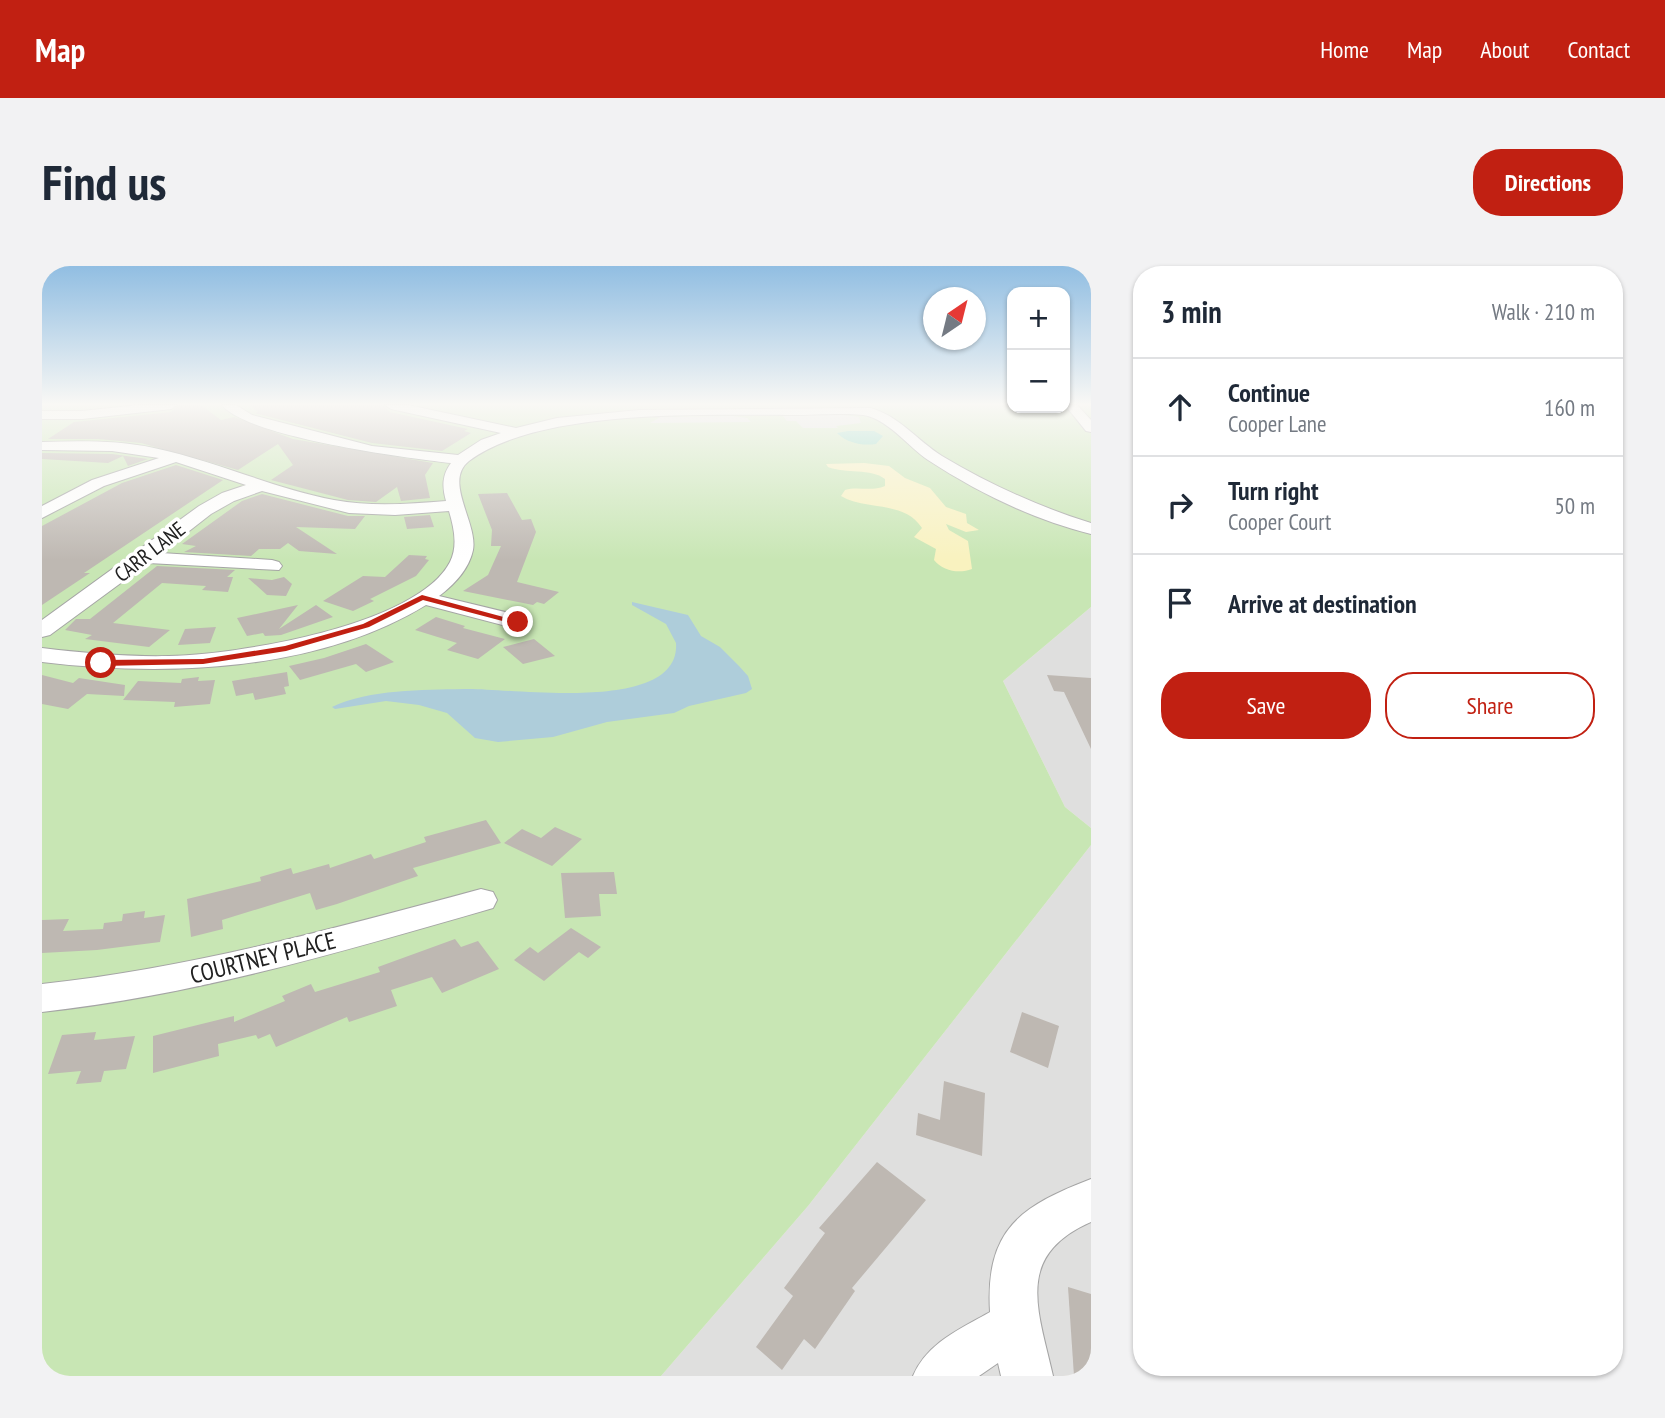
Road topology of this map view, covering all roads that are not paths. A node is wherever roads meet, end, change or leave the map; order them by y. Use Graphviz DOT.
graph roads {
  1 [pos="169,457"];
  2 [pos="419,457"];
  3 [pos="465,457"];
  4 [pos="934,457"];
  5 [pos="175,458"];
  6 [pos="460,460"];
  7 [pos="263,485"];
  8 [pos="457,506"];
  9 [pos="42,513"];
  10 [pos="1091,529"];
  11 [pos="143,557"];
  12 [pos="272,566"];
  13 [pos="422,598"];
  14 [pos="518,622"];
  15 [pos="42,630"];
  16 [pos="42,655"];
  17 [pos="481,900"];
  18 [pos="42,998"];
  19 [pos="1091,1200"];
  20 [pos="1016,1325"];
  21 [pos="939,1376"];
  22 [pos="1027,1376"];
  1 -- 5 [label="street"];
  2 -- 6 [label="street"];
  3 -- 6 [label="street"];
  4 -- 10 [label="street"];
  5 -- 7 [label="street"];
  5 -- 9 [label="street"];
  6 -- 8 [label="street"];
  7 -- 8 [label="street"];
  7 -- 11 [label="street, CARR LANE"];
  8 -- 13 [label="street"];
  11 -- 12 [label="street"];
  11 -- 15 [label="street, CARR LANE"];
  13 -- 14 [label="street"];
  13 -- 16 [label="street"];
  17 -- 18 [label="street, COURTNEY PLACE"];
  19 -- 20 [label="street"];
  20 -- 21 [label="street"];
  20 -- 22 [label="street"];
}
